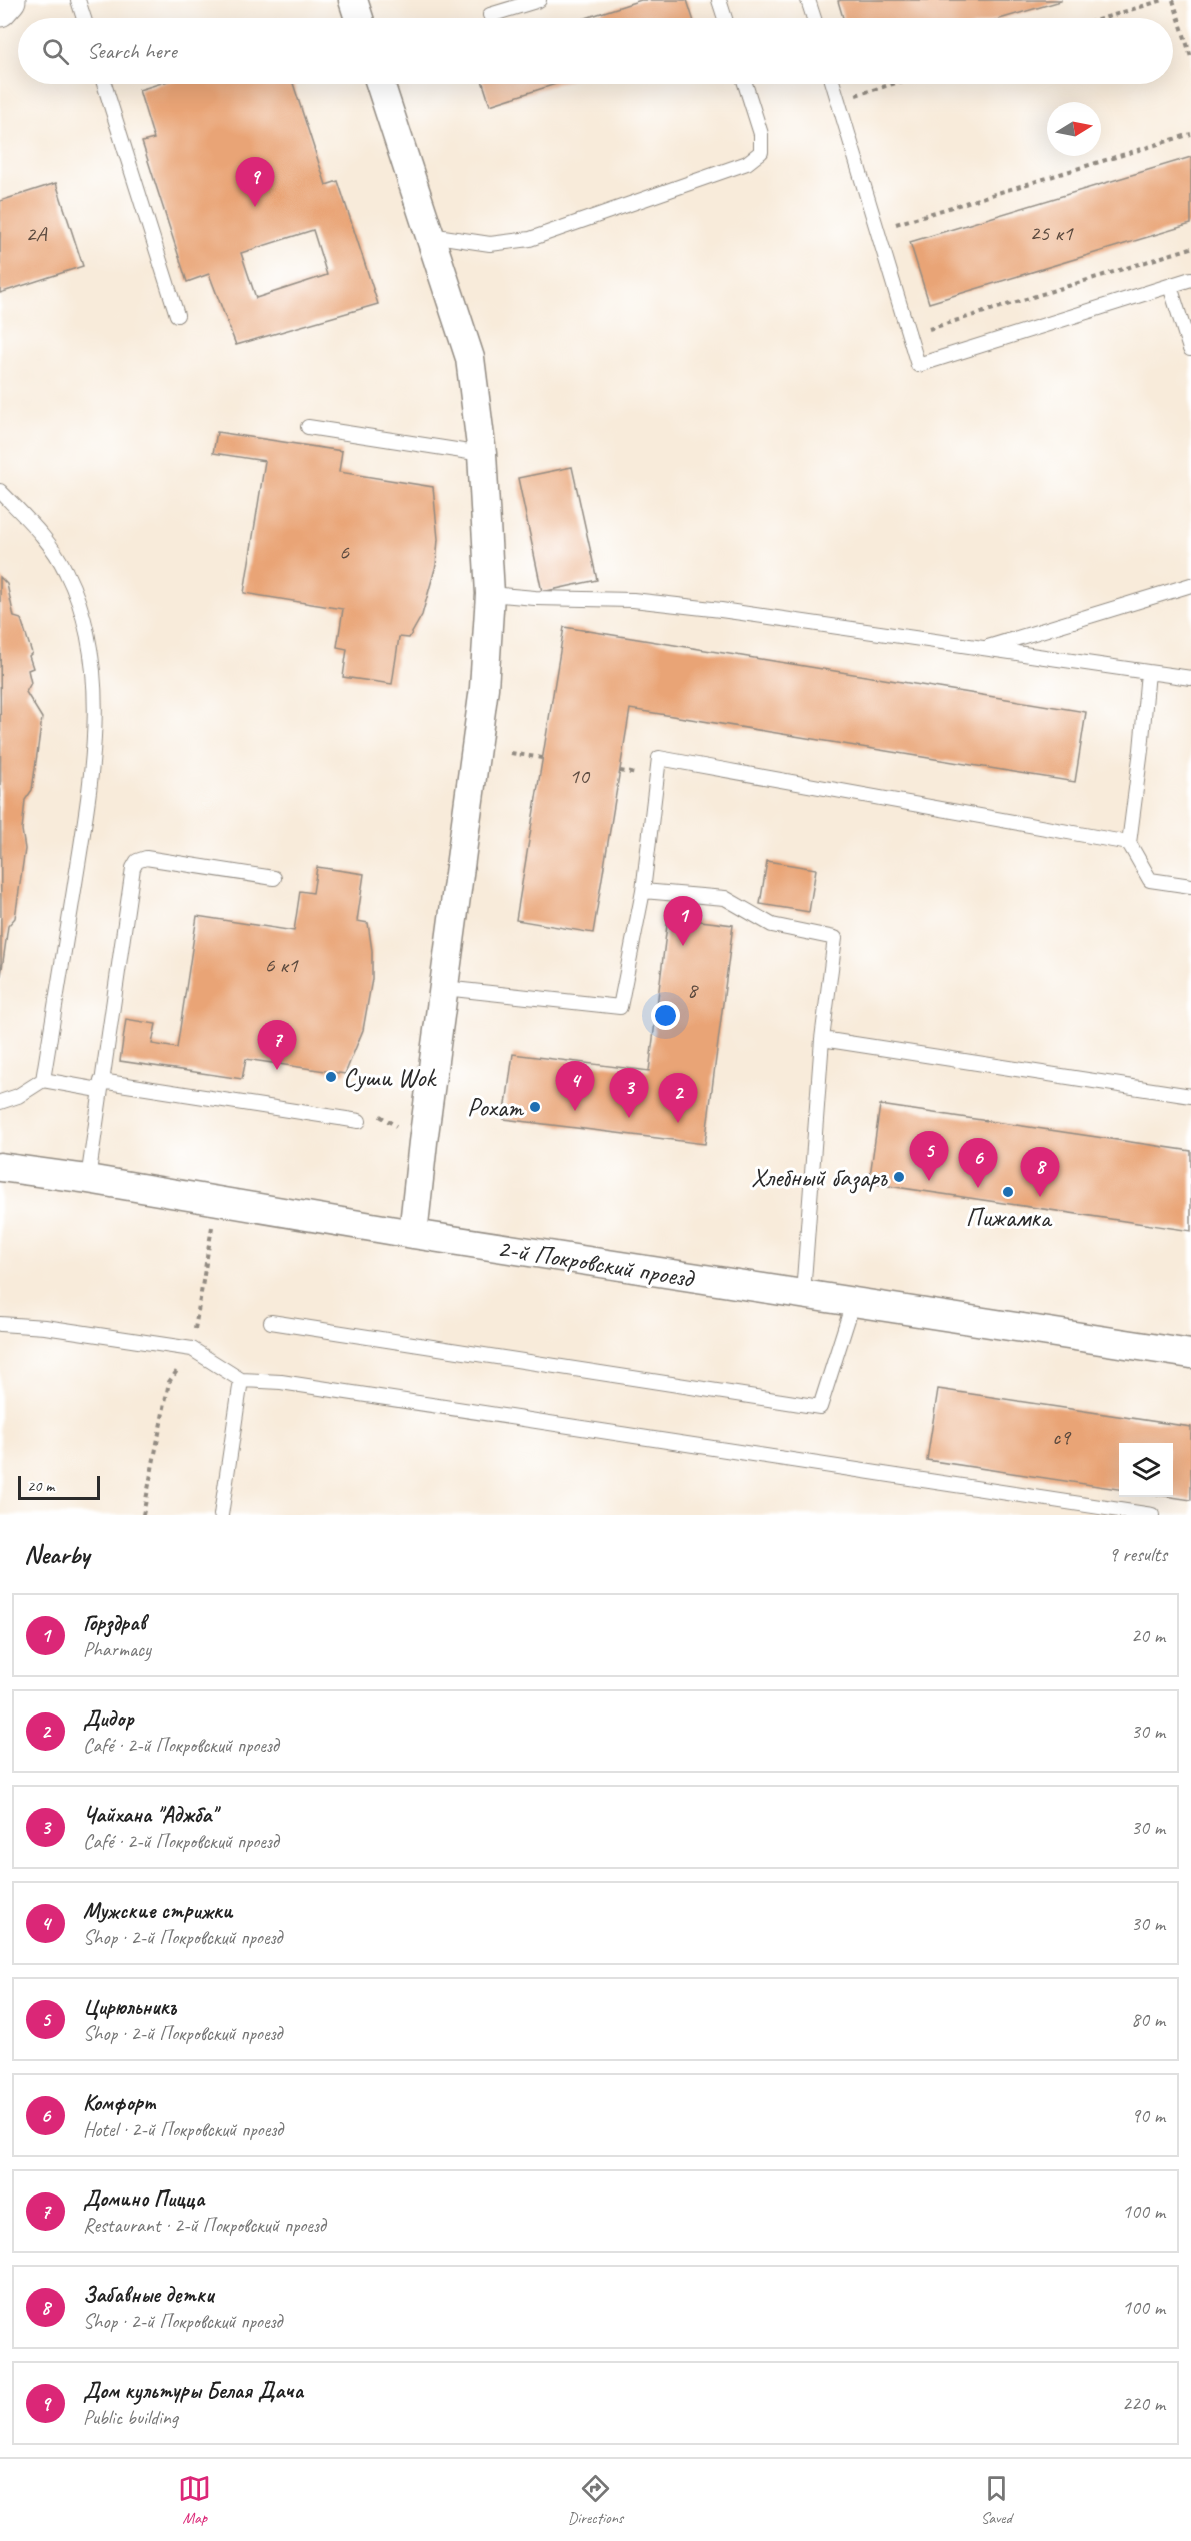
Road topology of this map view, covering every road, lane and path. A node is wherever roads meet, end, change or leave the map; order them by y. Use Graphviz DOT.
graph roads {
  1 [pos="9,0"];
  2 [pos="78,0"];
  3 [pos="353,0"];
  4 [pos="539,0"];
  5 [pos="719,0"];
  6 [pos="808,0"];
  7 [pos="1163,0"];
  8 [pos="1173,0"];
  9 [pos="0,10"];
  10 [pos="490,15"];
  11 [pos="84,18"];
  12 [pos="359,18"];
  13 [pos="725,18"];
  14 [pos="814,18"];
  15 [pos="1104,18"];
  16 [pos="1191,57"];
  17 [pos="104,84"];
  18 [pos="380,84"];
  19 [pos="745,84"];
  20 [pos="833,84"];
  21 [pos="893,84"];
  22 [pos="856,95"];
  23 [pos="838,101"];
  24 [pos="860,106"];
  25 [pos="1191,135"];
  26 [pos="893,214"];
  27 [pos="896,224"];
  28 [pos="878,230"];
  29 [pos="430,235"];
  30 [pos="899,235"];
  31 [pos="1191,248"];
  32 [pos="1191,279"];
  33 [pos="1170,286"];
  34 [pos="177,315"];
  35 [pos="925,318"];
  36 [pos="1191,346"];
  37 [pos="308,427"];
  38 [pos="482,454"];
  39 [pos="0,491"];
  40 [pos="1191,585"];
  41 [pos="490,594"];
  42 [pos="983,649"];
  43 [pos="1148,672"];
  44 [pos="1191,678"];
  45 [pos="511,753"];
  46 [pos="542,758"];
  47 [pos="1129,843"];
  48 [pos="274,878"];
  49 [pos="1191,886"];
  50 [pos="644,891"];
  51 [pos="444,988"];
  52 [pos="822,1039"];
  53 [pos="43,1080"];
  54 [pos="100,1085"];
  55 [pos="1191,1096"];
  56 [pos="0,1102"];
  57 [pos="376,1114"];
  58 [pos="359,1121"];
  59 [pos="402,1130"];
  60 [pos="0,1167"];
  61 [pos="88,1179"];
  62 [pos="413,1234"];
  63 [pos="803,1294"];
  64 [pos="853,1303"];
  65 [pos="271,1322"];
  66 [pos="0,1324"];
  67 [pos="1191,1354"];
  68 [pos="242,1380"];
  69 [pos="221,1515"];
  70 [pos="1152,1515"];
  1 -- 9 [label="street"];
  2 -- 11 [label="lane"];
  3 -- 12 [label="street"];
  4 -- 10 [label="lane"];
  5 -- 13 [label="lane"];
  6 -- 14 [label="lane"];
  7 -- 15 [label="path"];
  8 -- 16 [label="path"];
  17 -- 34 [label="lane"];
  18 -- 29 [label="street"];
  19 -- 29 [label="lane"];
  20 -- 23 [label="lane"];
  21 -- 22 [label="path"];
  22 -- 23 [label="path"];
  22 -- 24 [label="path"];
  23 -- 28 [label="lane"];
  25 -- 27 [label="path"];
  26 -- 27 [label="path"];
  27 -- 28 [label="path"];
  27 -- 30 [label="path"];
  28 -- 33 [label="lane"];
  29 -- 38 [label="street"];
  31 -- 35 [label="path"];
  32 -- 33 [label="lane"];
  33 -- 36 [label="lane"];
  37 -- 38 [label="lane"];
  38 -- 41 [label="street"];
  39 -- 53 [label="lane"];
  40 -- 42 [label="lane"];
  41 -- 42 [label="lane"];
  41 -- 51 [label="street"];
  42 -- 43 [label="lane"];
  43 -- 44 [label="lane"];
  43 -- 47 [label="lane"];
  45 -- 46 [label="path"];
  47 -- 49 [label="lane"];
  47 -- 50 [label="lane"];
  48 -- 54 [label="lane"];
  50 -- 51 [label="lane"];
  50 -- 52 [label="lane"];
  51 -- 62 [label="street"];
  52 -- 55 [label="lane"];
  52 -- 63 [label="lane"];
  53 -- 54 [label="lane"];
  53 -- 56 [label="lane"];
  54 -- 58 [label="lane"];
  54 -- 61 [label="lane"];
  57 -- 59 [label="path"];
  60 -- 61 [label="street, 2-й Покровский проезд"];
  61 -- 62 [label="street, 2-й Покровский проезд"];
  62 -- 63 [label="street, 2-й Покровский проезд"];
  63 -- 64 [label="street, 2-й Покровский проезд"];
  64 -- 65 [label="lane"];
  64 -- 67 [label="street, 2-й Покровский проезд"];
  66 -- 68 [label="lane"];
  68 -- 69 [label="lane"];
  68 -- 70 [label="lane"];
}
